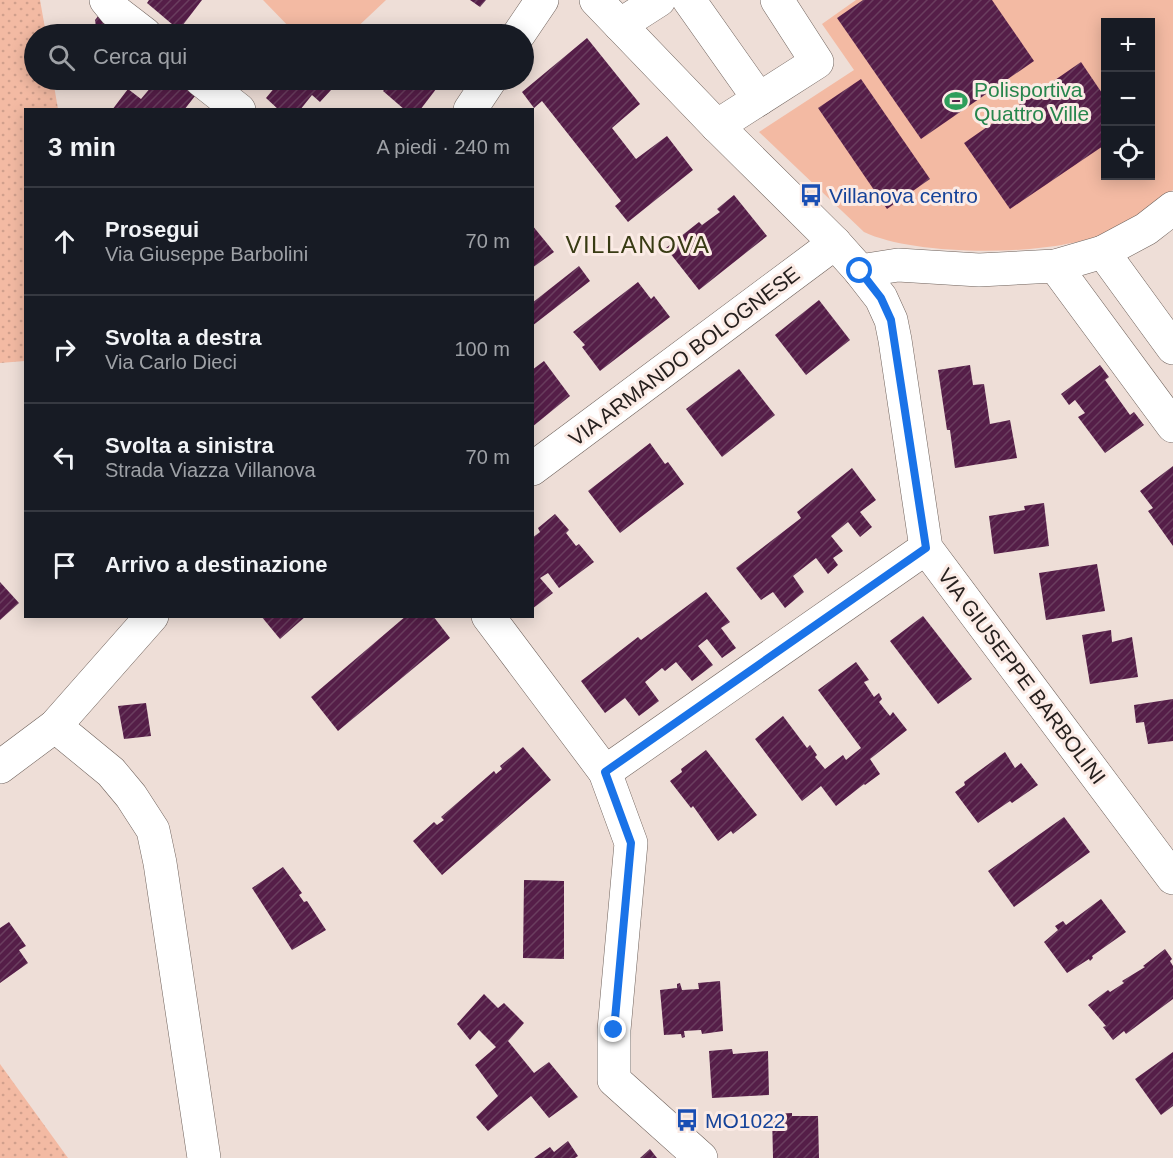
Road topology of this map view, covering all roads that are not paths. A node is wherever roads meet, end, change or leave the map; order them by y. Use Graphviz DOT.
graph roads {
  1 [pos="106,0"];
  2 [pos="542,0"];
  3 [pos="596,0"];
  4 [pos="660,0"];
  5 [pos="689,0"];
  6 [pos="777,0"];
  7 [pos="132,24"];
  8 [pos="526,24"];
  9 [pos="620,25"];
  10 [pos="214,90"];
  11 [pos="483,90"];
  12 [pos="759,99"];
  13 [pos="236,108"];
  14 [pos="471,108"];
  15 [pos="717,126"];
  16 [pos="1173,208"];
  17 [pos="835,243"];
  18 [pos="1103,252"];
  19 [pos="1055,266"];
  20 [pos="860,271"];
  21 [pos="1173,348"];
  22 [pos="1173,426"];
  23 [pos="534,468"];
  24 [pos="926,548"];
  25 [pos="150,618"];
  26 [pos="490,618"];
  27 [pos="55,726"];
  28 [pos="0,767"];
  29 [pos="605,772"];
  30 [pos="1173,878"];
  31 [pos="204,1158"];
  32 [pos="701,1158"];
  1 -- 7 [label="street"];
  2 -- 8 [label="street"];
  3 -- 9 [label="street, VIA GIUSEPPE BARBOLINI"];
  4 -- 9 [label="street"];
  5 -- 12 [label="street"];
  6 -- 12 [label="street"];
  9 -- 15 [label="street, VIA GIUSEPPE BARBOLINI"];
  10 -- 13 [label="street"];
  11 -- 14 [label="street"];
  12 -- 15 [label="street"];
  15 -- 17 [label="street, VIA GIUSEPPE BARBOLINI"];
  16 -- 18 [label="street"];
  17 -- 20 [label="street, VIA GIUSEPPE BARBOLINI"];
  17 -- 23 [label="street, VIA ARMANDO BOLOGNESE"];
  18 -- 19 [label="street"];
  18 -- 21 [label="street"];
  19 -- 20 [label="street"];
  19 -- 22 [label="street"];
  20 -- 24 [label="street, VIA GIUSEPPE BARBOLINI"];
  24 -- 29 [label="street"];
  24 -- 30 [label="street, VIA GIUSEPPE BARBOLINI"];
  25 -- 27 [label="street"];
  26 -- 29 [label="street"];
  27 -- 28 [label="street"];
  27 -- 31 [label="street"];
  29 -- 32 [label="street"];
}
